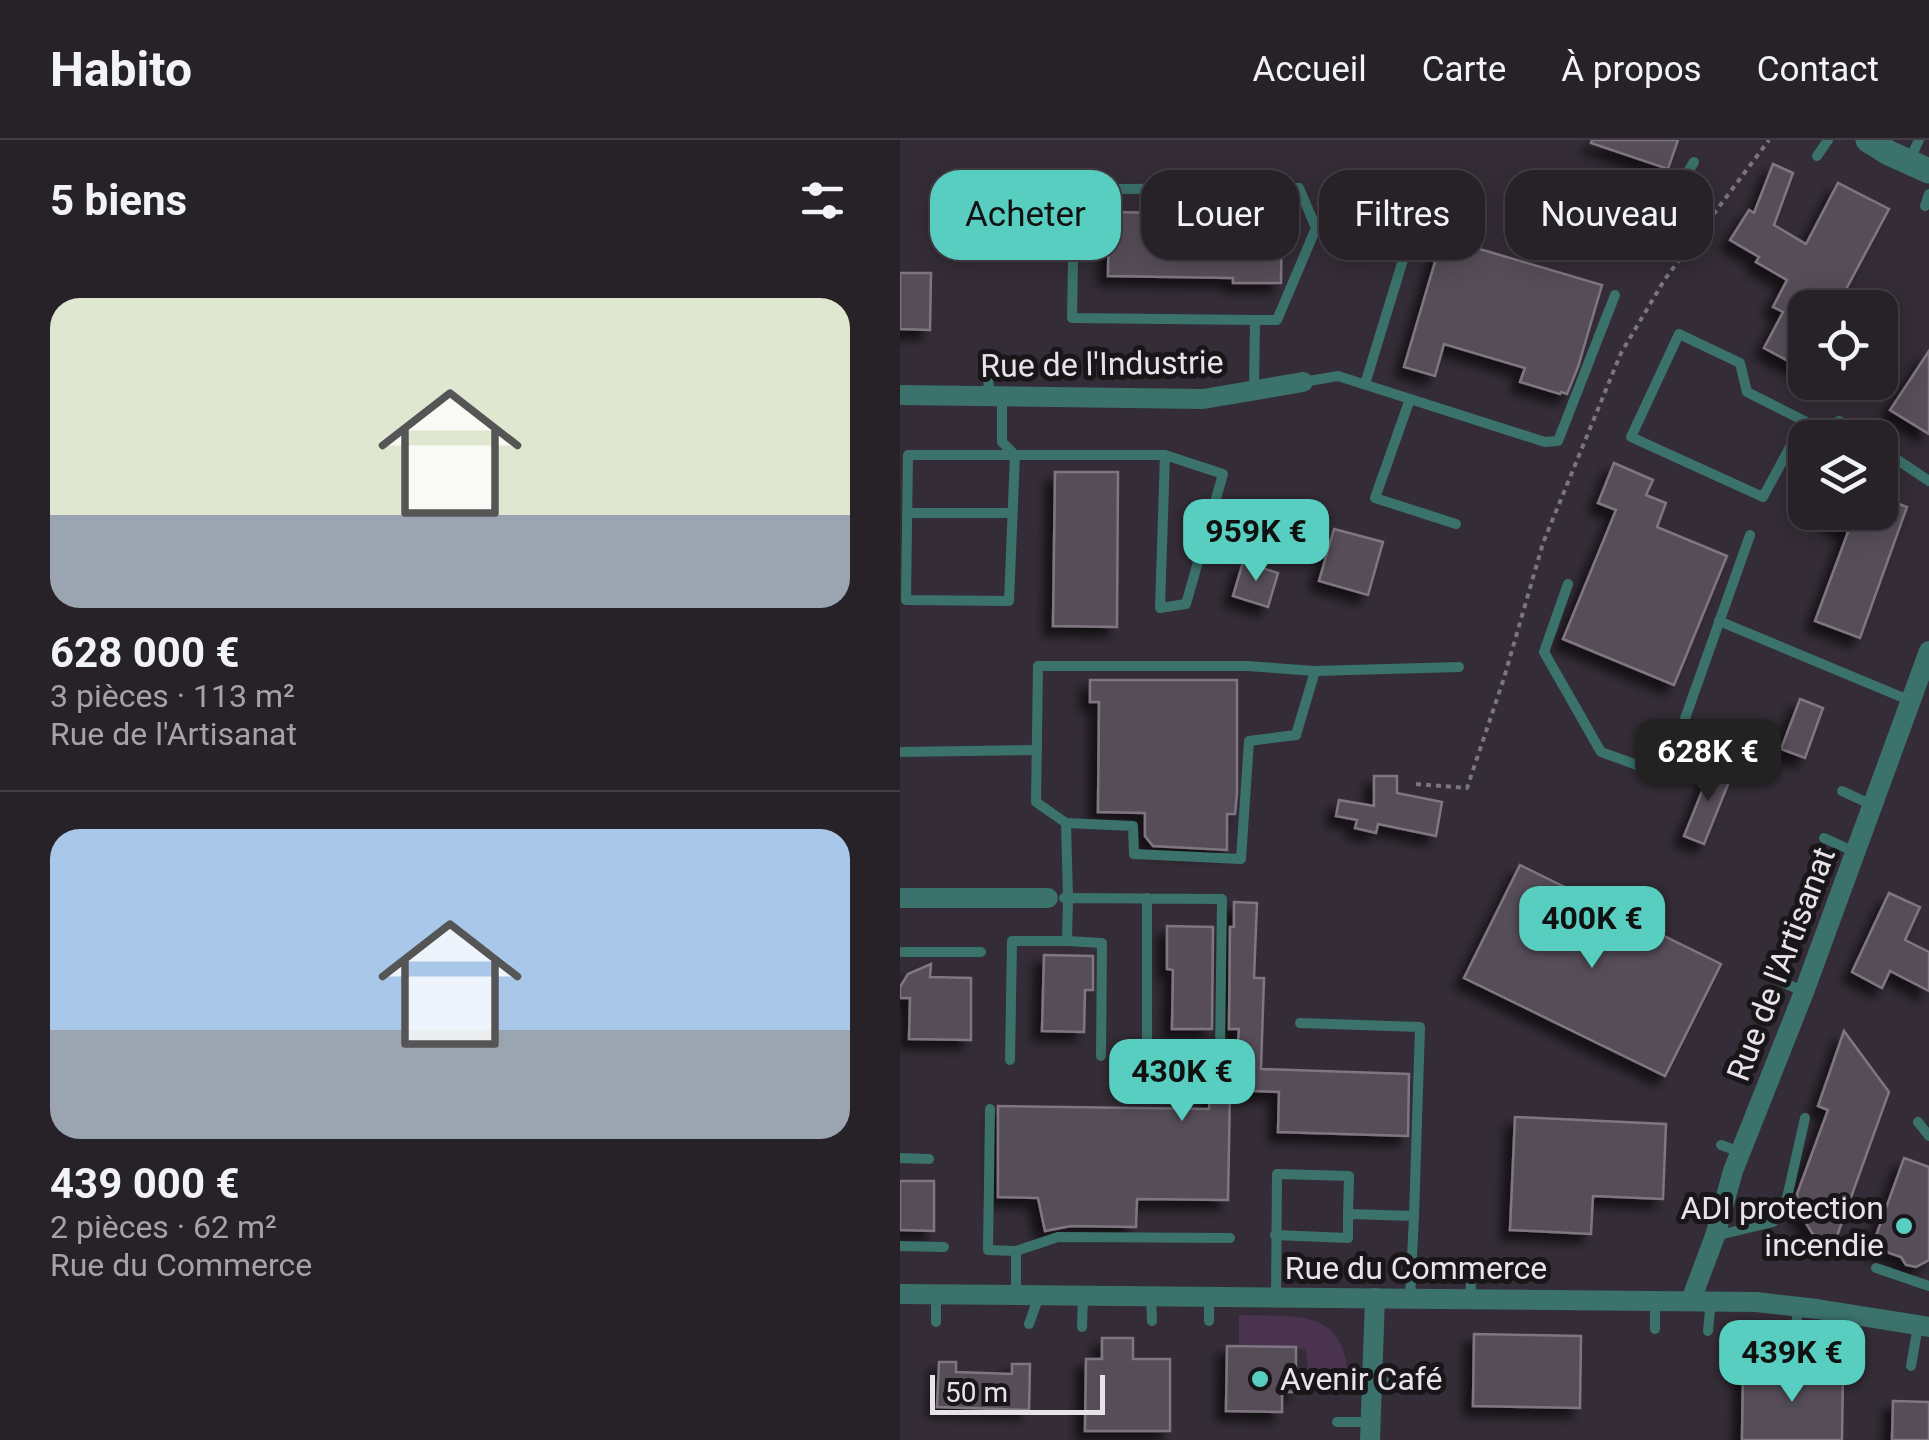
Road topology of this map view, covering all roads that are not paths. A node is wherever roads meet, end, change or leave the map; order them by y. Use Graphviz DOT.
graph roads {
  1 [pos="1828,140"];
  2 [pos="1868,140"];
  3 [pos="1816,156"];
  4 [pos="1919,158"];
  5 [pos="1694,162"];
  6 [pos="1689,170"];
  7 [pos="1929,194"];
  8 [pos="1925,206"];
  9 [pos="1403,260"];
  10 [pos="1615,295"];
  11 [pos="1255,320"];
  12 [pos="988,372"];
  13 [pos="1303,382"];
  14 [pos="1365,384"];
  15 [pos="1254,390"];
  16 [pos="900,395"];
  17 [pos="995,396"];
  18 [pos="1410,399"];
  19 [pos="1804,422"];
  20 [pos="1015,456"];
  21 [pos="1165,456"];
  22 [pos="1898,460"];
  23 [pos="1929,480"];
  24 [pos="907,513"];
  25 [pos="1012,513"];
  26 [pos="1456,524"];
  27 [pos="1750,535"];
  28 [pos="1568,584"];
  29 [pos="1719,621"];
  30 [pos="1928,654"];
  31 [pos="1459,667"];
  32 [pos="1315,671"];
  33 [pos="1911,701"];
  34 [pos="1037,750"];
  35 [pos="900,752"];
  36 [pos="1842,791"];
  37 [pos="1872,805"];
  38 [pos="1066,824"];
  39 [pos="1824,838"];
  40 [pos="1855,852"];
  41 [pos="900,898"];
  42 [pos="1058,898"];
  43 [pos="1146,898"];
  44 [pos="1066,941"];
  45 [pos="900,952"];
  46 [pos="981,952"];
  47 [pos="1764,973"];
  48 [pos="1804,992"];
  49 [pos="1300,1023"];
  50 [pos="1100,1056"];
  51 [pos="1010,1060"];
  52 [pos="990,1109"];
  53 [pos="1806,1118"];
  54 [pos="1918,1122"];
  55 [pos="1929,1136"];
  56 [pos="900,1158"];
  57 [pos="929,1159"];
  58 [pos="1348,1214"];
  59 [pos="1414,1216"];
  60 [pos="1275,1235"];
  61 [pos="1714,1236"];
  62 [pos="1230,1238"];
  63 [pos="900,1246"];
  64 [pos="944,1246"];
  65 [pos="1016,1250"];
  66 [pos="1472,1266"];
  67 [pos="1876,1268"];
  68 [pos="1929,1286"];
  69 [pos="900,1294"];
  70 [pos="936,1294"];
  71 [pos="1016,1295"];
  72 [pos="1040,1295"];
  73 [pos="1083,1295"];
  74 [pos="1151,1296"];
  75 [pos="1209,1296"];
  76 [pos="1276,1297"];
  77 [pos="1376,1298"];
  78 [pos="1410,1298"];
  79 [pos="1470,1298"];
  80 [pos="1655,1299"];
  81 [pos="1701,1300"];
  82 [pos="1799,1307"];
  83 [pos="1152,1320"];
  84 [pos="1209,1321"];
  85 [pos="936,1322"];
  86 [pos="1030,1324"];
  87 [pos="1924,1326"];
  88 [pos="1082,1327"];
  89 [pos="1655,1329"];
  90 [pos="1708,1331"];
  91 [pos="1794,1338"];
  92 [pos="1911,1366"];
  93 [pos="1370,1382"];
  94 [pos="1398,1383"];
  95 [pos="1337,1422"];
  96 [pos="1370,1431"];
  1 -- 3 [label="lane"];
  2 -- 4 [label="street"];
  5 -- 6 [label="lane"];
  7 -- 8 [label="lane"];
  9 -- 14 [label="lane"];
  10 -- 18 [label="lane"];
  11 -- 11 [label="lane"];
  11 -- 15 [label="lane"];
  12 -- 17 [label="lane"];
  13 -- 14 [label="lane"];
  13 -- 15 [label="street, Rue de l'Industrie"];
  14 -- 18 [label="lane"];
  15 -- 17 [label="street, Rue de l'Industrie"];
  16 -- 17 [label="street, Rue de l'Industrie"];
  17 -- 20 [label="lane"];
  18 -- 26 [label="lane"];
  19 -- 19 [label="lane"];
  20 -- 21 [label="lane"];
  20 -- 24 [label="lane"];
  20 -- 25 [label="lane"];
  21 -- 21 [label="lane"];
  22 -- 23 [label="lane"];
  24 -- 25 [label="lane"];
  24 -- 25 [label="lane"];
  27 -- 29 [label="lane"];
  28 -- 29 [label="lane"];
  29 -- 33 [label="lane"];
  30 -- 33 [label="street, Rue de l'Artisanat"];
  31 -- 32 [label="lane"];
  32 -- 34 [label="lane"];
  32 -- 38 [label="lane"];
  33 -- 37 [label="street, Rue de l'Artisanat"];
  34 -- 35 [label="lane"];
  34 -- 38 [label="lane"];
  36 -- 37 [label="lane"];
  37 -- 40 [label="street, Rue de l'Artisanat"];
  38 -- 42 [label="lane"];
  39 -- 40 [label="lane"];
  40 -- 48 [label="street, Rue de l'Artisanat"];
  41 -- 42 [label="street"];
  42 -- 43 [label="lane"];
  42 -- 44 [label="lane"];
  43 -- 43 [label="lane"];
  44 -- 50 [label="lane"];
  44 -- 51 [label="lane"];
  45 -- 46 [label="lane"];
  47 -- 48 [label="lane"];
  48 -- 61 [label="street, Rue de l'Artisanat"];
  49 -- 59 [label="lane"];
  52 -- 65 [label="lane"];
  53 -- 61 [label="lane"];
  54 -- 55 [label="lane"];
  56 -- 57 [label="lane"];
  58 -- 59 [label="lane"];
  58 -- 60 [label="lane"];
  58 -- 60 [label="lane"];
  59 -- 78 [label="lane"];
  60 -- 76 [label="lane"];
  61 -- 81 [label="street, Rue de l'Artisanat"];
  62 -- 65 [label="lane"];
  63 -- 64 [label="lane"];
  65 -- 71 [label="lane"];
  66 -- 79 [label="lane"];
  67 -- 68 [label="lane"];
  69 -- 70 [label="street, Rue du Commerce"];
  70 -- 71 [label="street, Rue du Commerce"];
  70 -- 85 [label="lane"];
  71 -- 72 [label="street, Rue du Commerce"];
  72 -- 73 [label="street, Rue du Commerce"];
  72 -- 86 [label="lane"];
  73 -- 74 [label="street, Rue du Commerce"];
  73 -- 88 [label="lane"];
  74 -- 75 [label="street, Rue du Commerce"];
  74 -- 83 [label="lane"];
  75 -- 76 [label="street, Rue du Commerce"];
  75 -- 84 [label="lane"];
  76 -- 77 [label="street, Rue du Commerce"];
  77 -- 78 [label="street, Rue du Commerce"];
  77 -- 93 [label="street"];
  78 -- 79 [label="street, Rue du Commerce"];
  79 -- 80 [label="street, Rue du Commerce"];
  80 -- 81 [label="street, Rue du Commerce"];
  80 -- 89 [label="lane"];
  81 -- 82 [label="street, Rue du Commerce"];
  81 -- 90 [label="lane"];
  82 -- 87 [label="street, Rue du Commerce"];
  82 -- 91 [label="lane"];
  87 -- 92 [label="lane"];
  93 -- 94 [label="lane"];
  93 -- 96 [label="street"];
  95 -- 96 [label="lane"];
}
